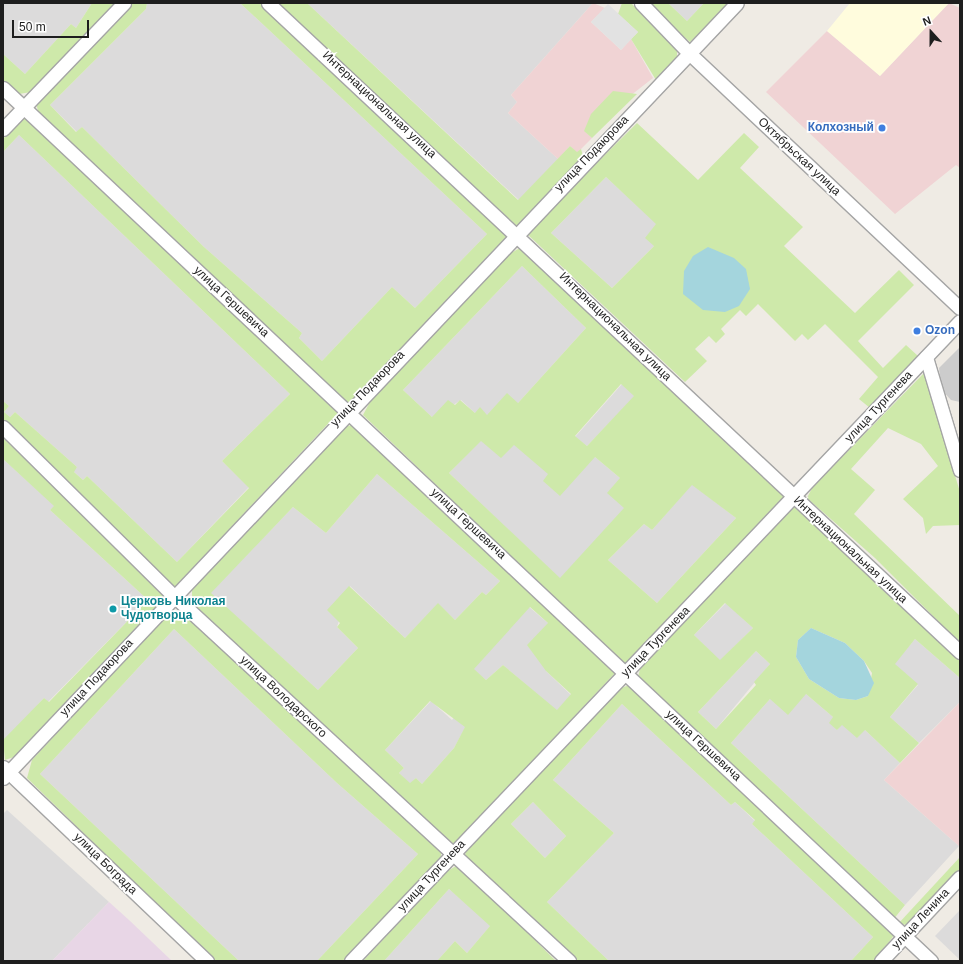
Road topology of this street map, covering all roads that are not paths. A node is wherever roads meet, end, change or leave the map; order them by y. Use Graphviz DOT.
graph roads {
  1 [pos="124,3"];
  2 [pos="268,3"];
  3 [pos="641,3"];
  4 [pos="737,3"];
  5 [pos="689,53"];
  6 [pos="3,88"];
  7 [pos="24,108"];
  8 [pos="3,129"];
  9 [pos="517,234"];
  10 [pos="960,308"];
  11 [pos="960,321"];
  12 [pos="926,357"];
  13 [pos="347,411"];
  14 [pos="3,427"];
  15 [pos="960,470"];
  16 [pos="795,498"];
  17 [pos="174,596"];
  18 [pos="960,652"];
  19 [pos="626,673"];
  20 [pos="5,772"];
  21 [pos="452,854"];
  22 [pos="960,877"];
  23 [pos="904,936"];
  24 [pos="206,961"];
  25 [pos="351,961"];
  26 [pos="569,961"];
  27 [pos="881,961"];
  28 [pos="931,961"];
  1 -- 7 [label="street"];
  2 -- 9 [label="street, Интернациональная улица"];
  3 -- 5 [label="street, Октябрьская улица"];
  4 -- 5 [label="street, улица Подаюрова"];
  5 -- 9 [label="street, улица Подаюрова"];
  5 -- 10 [label="street, Октябрьская улица"];
  6 -- 7 [label="street, улица Гершевича"];
  7 -- 8 [label="street"];
  7 -- 13 [label="street, улица Гершевича"];
  9 -- 13 [label="street, улица Подаюрова"];
  9 -- 16 [label="street, Интернациональная улица"];
  11 -- 12 [label="street, улица Тургенева"];
  12 -- 15 [label="street"];
  12 -- 16 [label="street, улица Тургенева"];
  13 -- 17 [label="street, улица Подаюрова"];
  13 -- 19 [label="street, улица Гершевича"];
  14 -- 17 [label="street, улица Володарского"];
  16 -- 18 [label="street, Интернациональная улица"];
  16 -- 19 [label="street, улица Тургенева"];
  17 -- 20 [label="street, улица Подаюрова"];
  17 -- 21 [label="street, улица Володарского"];
  19 -- 21 [label="street, улица Тургенева"];
  19 -- 23 [label="street, улица Гершевича"];
  20 -- 24 [label="street, улица Бограда"];
  21 -- 25 [label="street, улица Тургенева"];
  21 -- 26 [label="street, улица Володарского"];
  22 -- 23 [label="street, улица Ленина"];
  23 -- 27 [label="street, улица Ленина"];
  23 -- 28 [label="street, улица Гершевича"];
}
